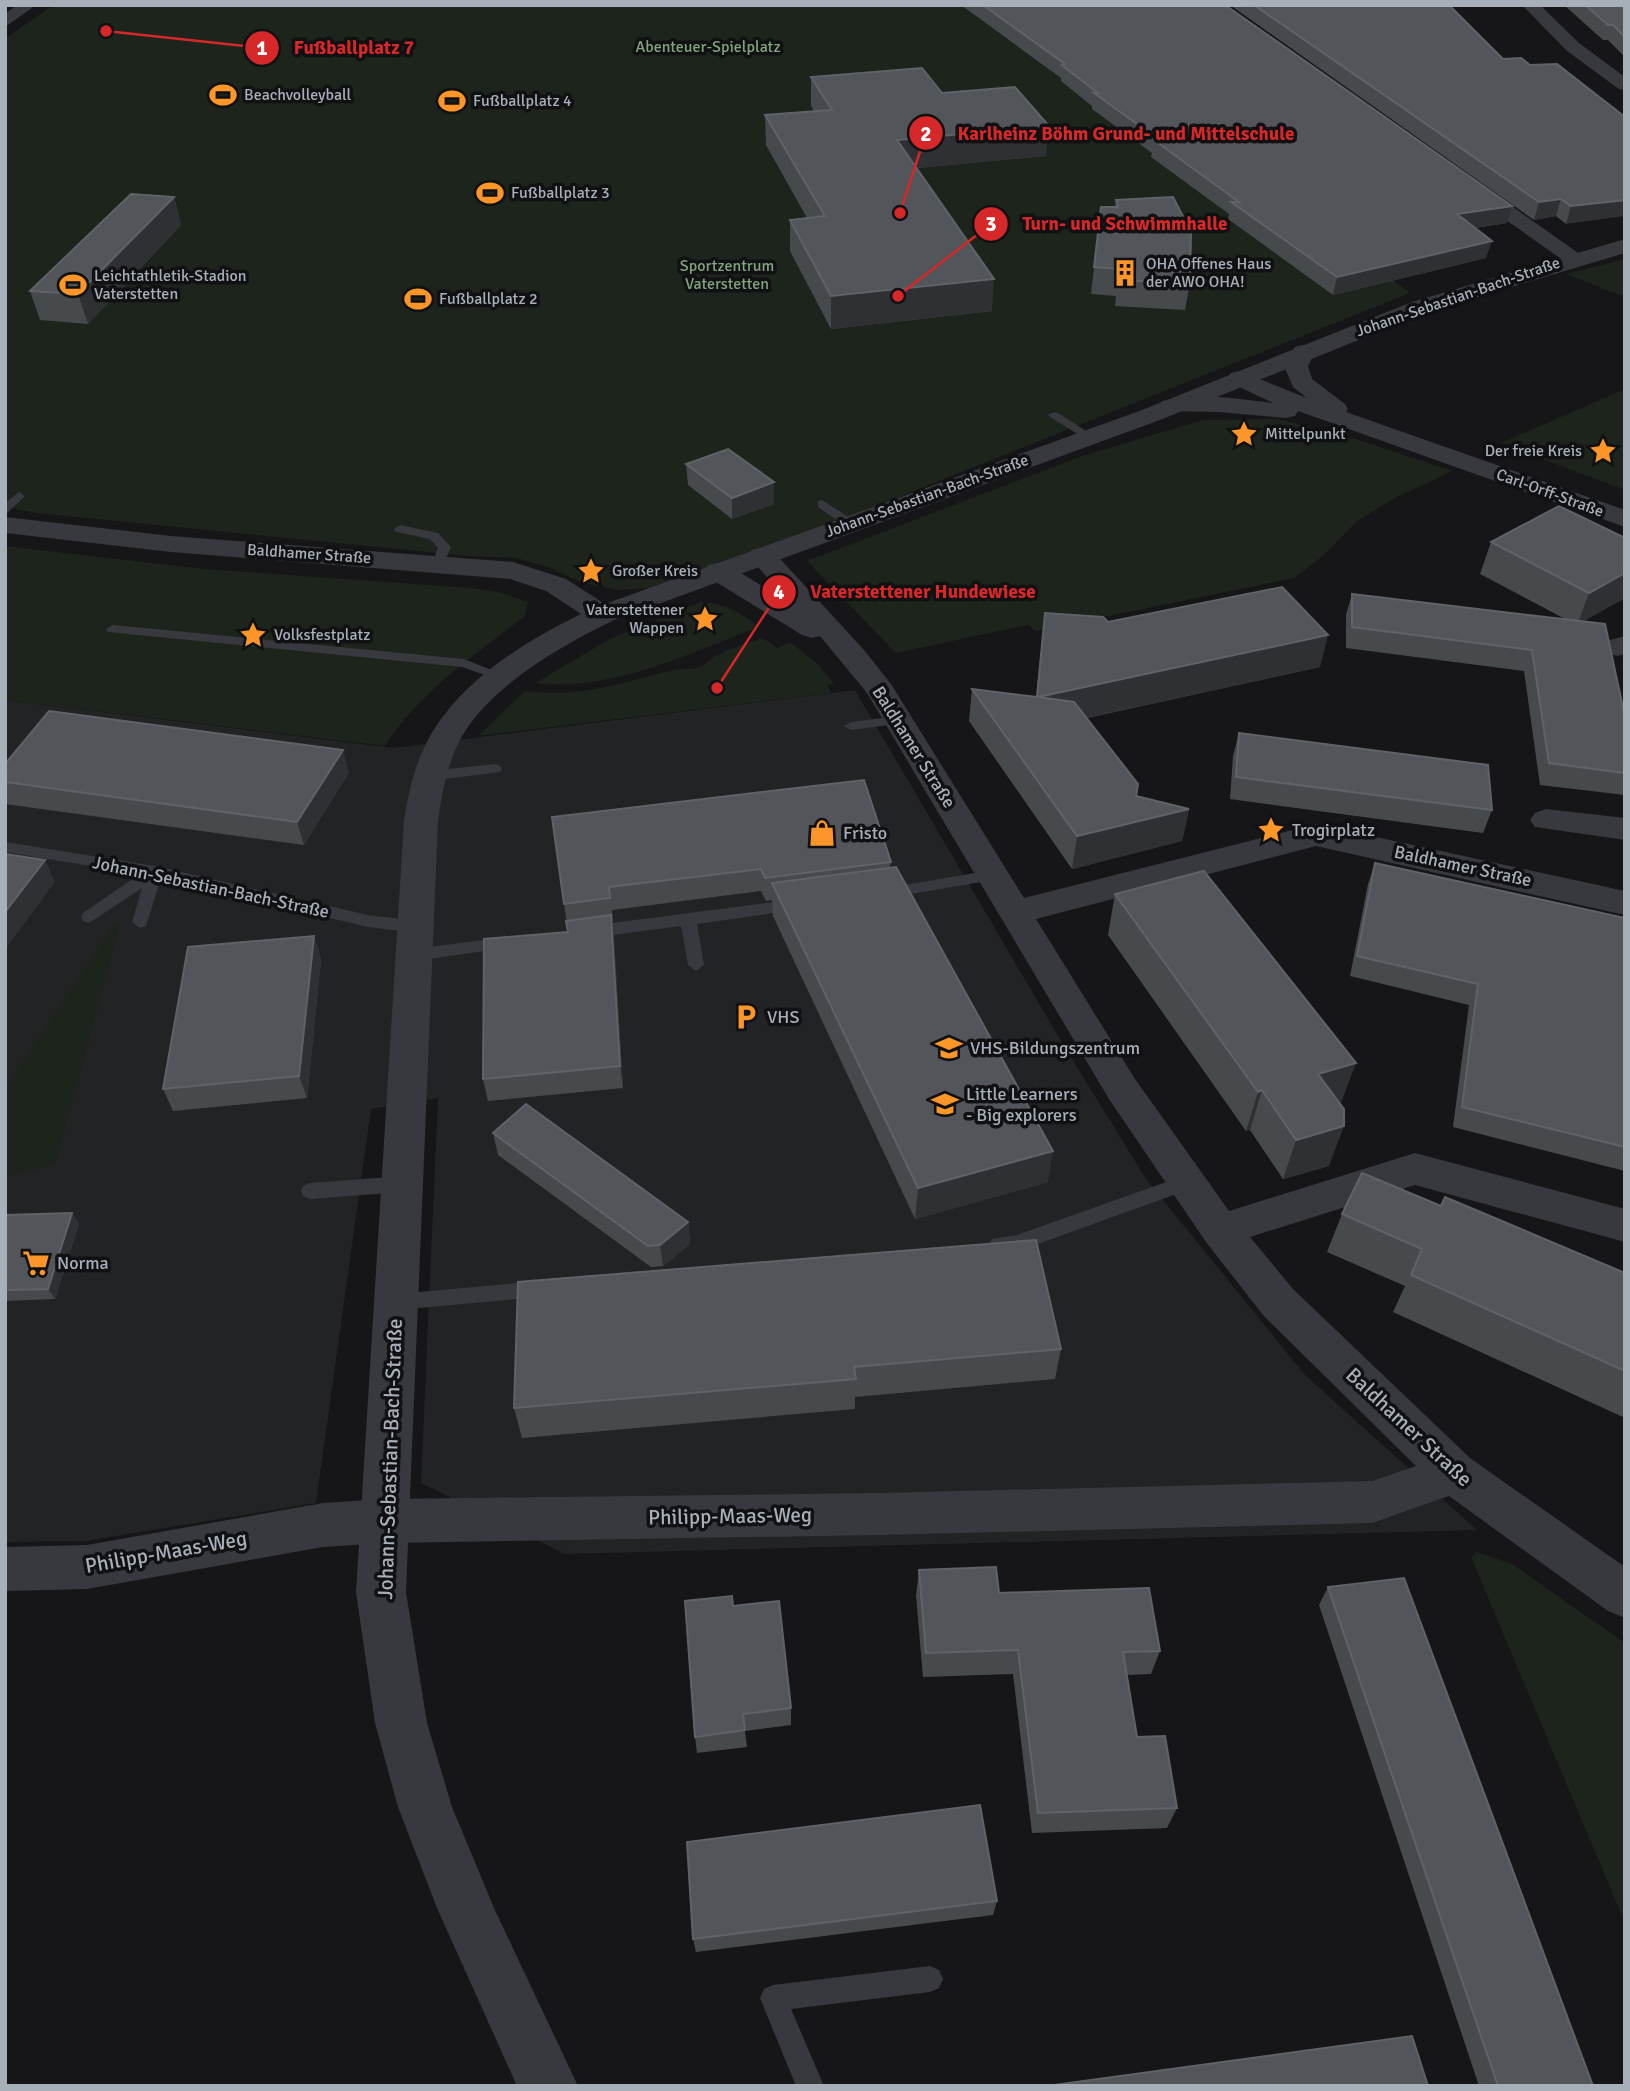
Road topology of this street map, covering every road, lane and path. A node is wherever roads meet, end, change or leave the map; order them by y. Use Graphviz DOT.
graph roads {
  1 [pos="28,5"];
  2 [pos="1530,5"];
  3 [pos="5,22"];
  4 [pos="1625,85"];
  5 [pos="1456,176"];
  6 [pos="1625,246"];
  7 [pos="1574,259"];
  8 [pos="1303,352"];
  9 [pos="1239,378"];
  10 [pos="1171,407"];
  11 [pos="1054,415"];
  12 [pos="1356,424"];
  13 [pos="1088,436"];
  14 [pos="19,496"];
  15 [pos="822,504"];
  16 [pos="5,511"];
  17 [pos="1625,519"];
  18 [pos="5,525"];
  19 [pos="852,525"];
  20 [pos="400,529"];
  21 [pos="762,556"];
  22 [pos="438,563"];
  23 [pos="718,571"];
  24 [pos="602,615"];
  25 [pos="113,629"];
  26 [pos="855,656"];
  27 [pos="502,677"];
  28 [pos="898,720"];
  29 [pos="851,726"];
  30 [pos="495,769"];
  31 [pos="429,776"];
  32 [pos="1546,820"];
  33 [pos="1625,829"];
  34 [pos="5,847"];
  35 [pos="155,871"];
  36 [pos="993,874"];
  37 [pos="874,895"];
  38 [pos="1625,903"];
  39 [pos="807,904"];
  40 [pos="1016,912"];
  41 [pos="89,917"];
  42 [pos="688,920"];
  43 [pos="140,922"];
  44 [pos="579,934"];
  45 [pos="416,941"];
  46 [pos="524,941"];
  47 [pos="696,965"];
  48 [pos="1186,1183"];
  49 [pos="403,1184"];
  50 [pos="310,1191"];
  51 [pos="1625,1226"];
  52 [pos="1220,1230"];
  53 [pos="975,1247"];
  54 [pos="562,1287"];
  55 [pos="397,1302"];
  56 [pos="1454,1472"];
  57 [pos="384,1521"];
  58 [pos="5,1569"];
  59 [pos="1625,1595"];
  60 [pos="930,1979"];
  61 [pos="548,2086"];
  62 [pos="810,2086"];
  1 -- 3 [label="street"];
  2 -- 4 [label="street"];
  5 -- 7 [label="street"];
  6 -- 7 [label="street, Johann-Sebastian-Bach-Straße"];
  7 -- 8 [label="street, Johann-Sebastian-Bach-Straße"];
  8 -- 9 [label="street, Johann-Sebastian-Bach-Straße"];
  8 -- 12 [label="street, Carl-Orff-Straße"];
  9 -- 10 [label="street, Johann-Sebastian-Bach-Straße"];
  9 -- 12 [label="street, Carl-Orff-Straße"];
  10 -- 12 [label="street, Carl-Orff-Straße"];
  10 -- 13 [label="street, Johann-Sebastian-Bach-Straße"];
  11 -- 13 [label="lane"];
  12 -- 17 [label="street, Carl-Orff-Straße"];
  13 -- 19 [label="street, Johann-Sebastian-Bach-Straße"];
  14 -- 16 [label="lane"];
  15 -- 19 [label="lane"];
  18 -- 22 [label="street, Baldhamer Straße"];
  19 -- 21 [label="street, Johann-Sebastian-Bach-Straße"];
  20 -- 22 [label="lane"];
  21 -- 23 [label="street, Johann-Sebastian-Bach-Straße"];
  21 -- 26 [label="street, Baldhamer Straße"];
  22 -- 24 [label="street, Baldhamer Straße"];
  23 -- 24 [label="street, Johann-Sebastian-Bach-Straße"];
  23 -- 26 [label="street, Baldhamer Straße"];
  24 -- 27 [label="street, Johann-Sebastian-Bach-Straße"];
  25 -- 27 [label="lane"];
  26 -- 28 [label="street, Baldhamer Straße"];
  27 -- 31 [label="street, Johann-Sebastian-Bach-Straße"];
  28 -- 29 [label="lane"];
  28 -- 36 [label="street, Baldhamer Straße"];
  30 -- 31 [label="lane"];
  31 -- 45 [label="street, Johann-Sebastian-Bach-Straße"];
  32 -- 33 [label="street"];
  34 -- 35 [label="lane, Johann-Sebastian-Bach-Straße"];
  35 -- 41 [label="lane"];
  35 -- 43 [label="lane"];
  35 -- 45 [label="lane, Johann-Sebastian-Bach-Straße"];
  36 -- 37 [label="lane"];
  36 -- 40 [label="street, Baldhamer Straße"];
  38 -- 40 [label="street, Baldhamer Straße"];
  39 -- 42 [label="lane"];
  40 -- 48 [label="street, Baldhamer Straße"];
  42 -- 44 [label="lane"];
  42 -- 47 [label="lane"];
  45 -- 46 [label="lane"];
  45 -- 49 [label="street, Johann-Sebastian-Bach-Straße"];
  48 -- 52 [label="street, Baldhamer Straße"];
  48 -- 53 [label="lane"];
  49 -- 50 [label="lane"];
  49 -- 55 [label="street, Johann-Sebastian-Bach-Straße"];
  51 -- 52 [label="street"];
  52 -- 56 [label="street, Baldhamer Straße"];
  54 -- 55 [label="lane"];
  55 -- 57 [label="street, Johann-Sebastian-Bach-Straße"];
  56 -- 57 [label="street, Philipp-Maas-Weg"];
  56 -- 59 [label="street, Baldhamer Straße"];
  57 -- 58 [label="street, Philipp-Maas-Weg"];
  57 -- 61 [label="street, Johann-Sebastian-Bach-Straße"];
  60 -- 62 [label="lane"];
}
